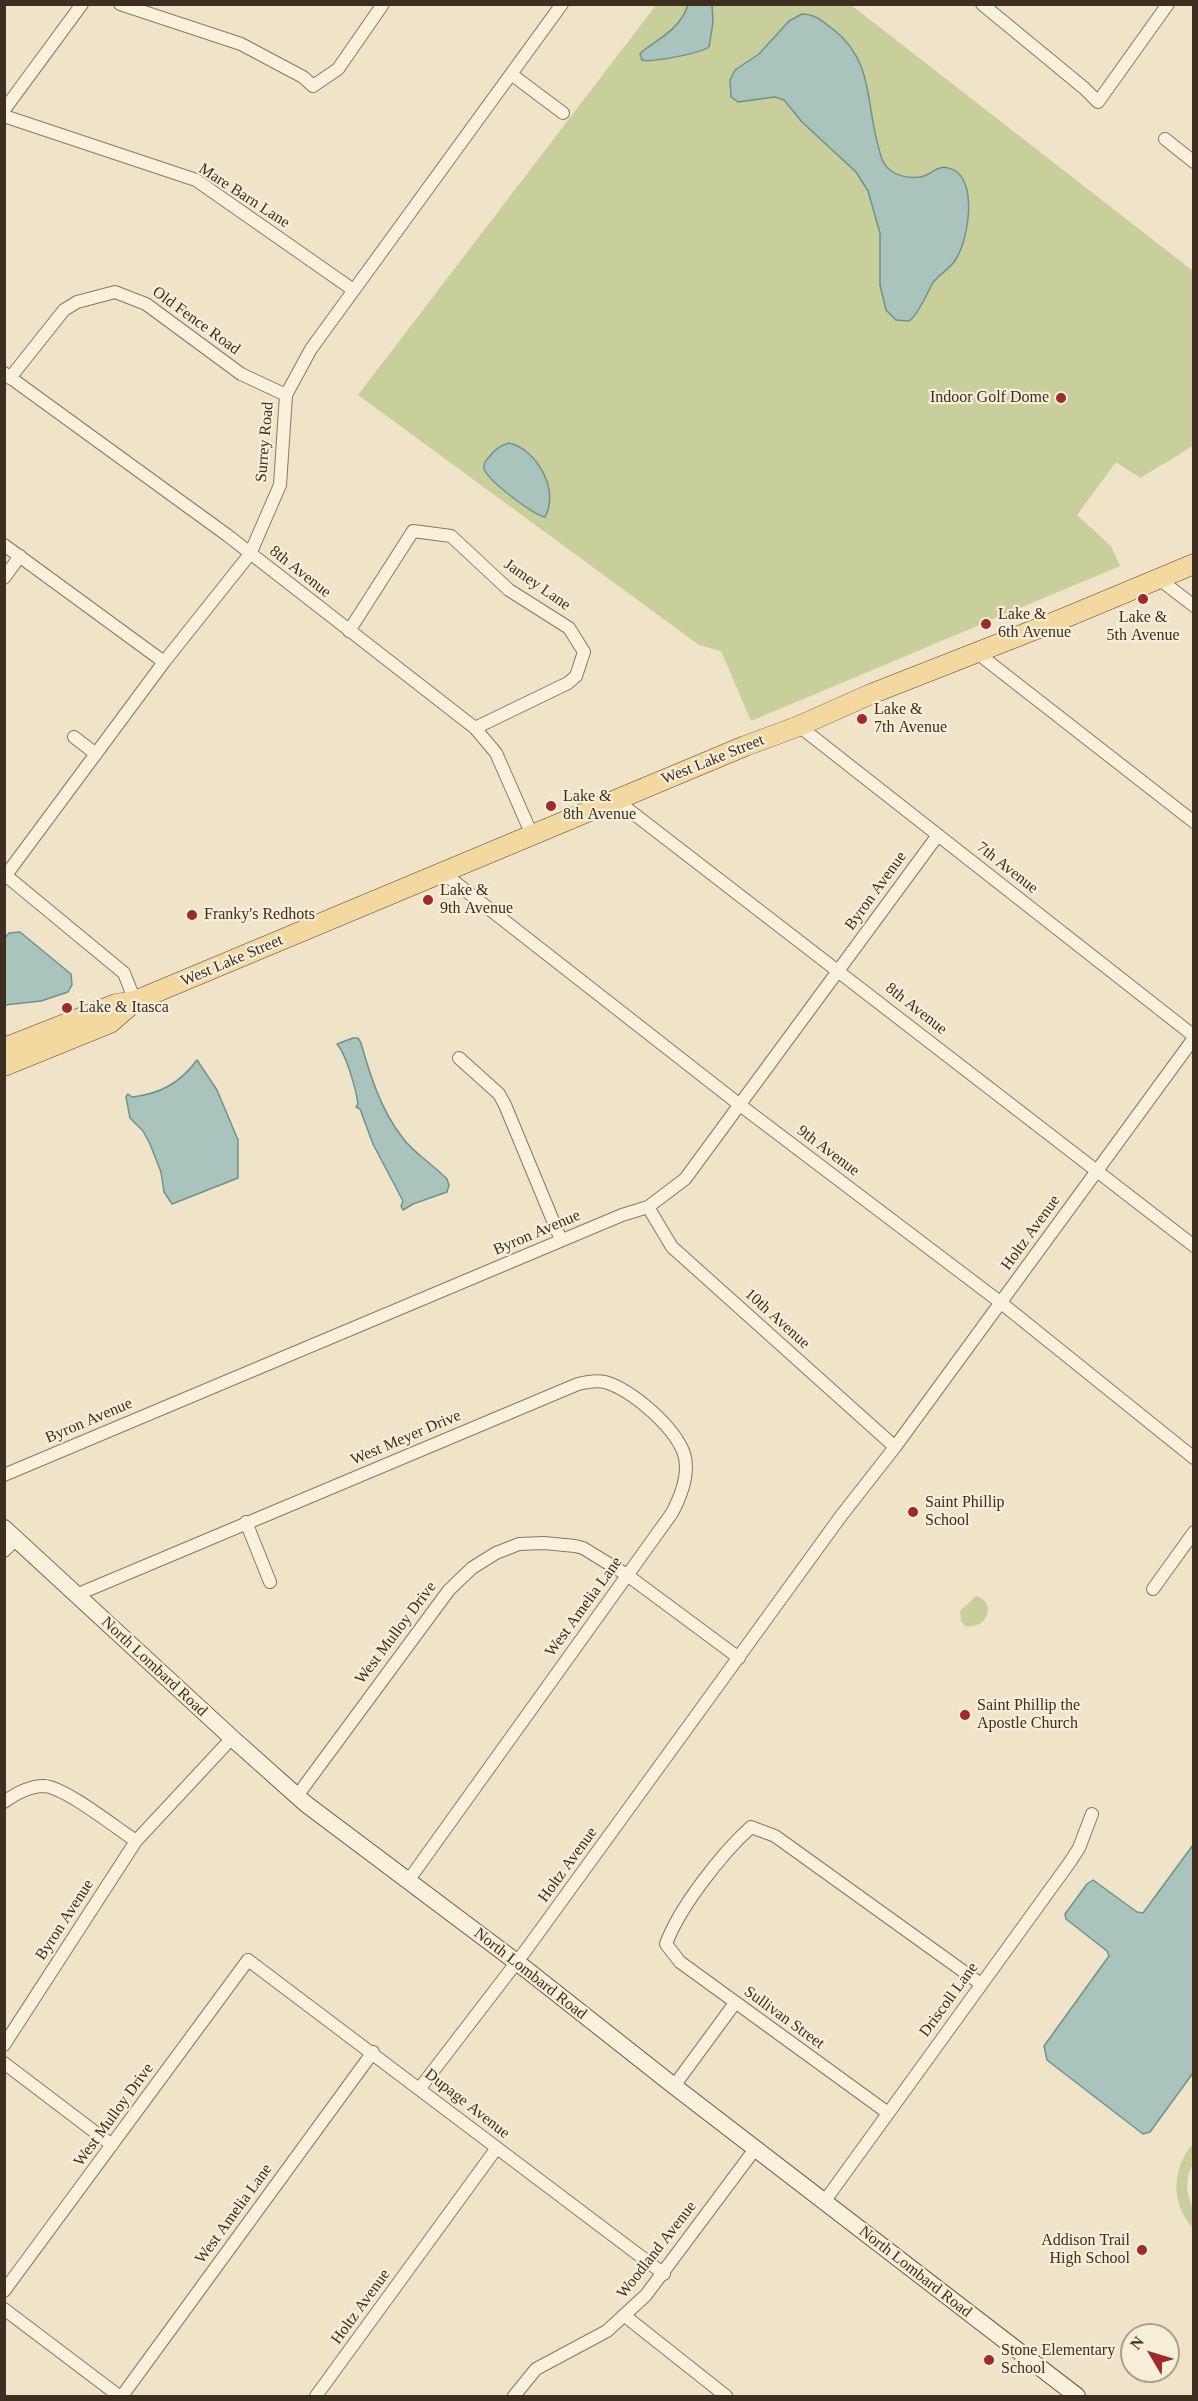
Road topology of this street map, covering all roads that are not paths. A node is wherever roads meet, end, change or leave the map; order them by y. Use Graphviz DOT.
graph roads {
  1 [pos="82,4"];
  2 [pos="120,4"];
  3 [pos="383,4"];
  4 [pos="562,4"];
  5 [pos="982,4"];
  6 [pos="1168,4"];
  7 [pos="511,74"];
  8 [pos="4,110"];
  9 [pos="563,113"];
  10 [pos="4,116"];
  11 [pos="1165,140"];
  12 [pos="1194,162"];
  13 [pos="352,289"];
  14 [pos="7,375"];
  15 [pos="286,395"];
  16 [pos="4,545"];
  17 [pos="250,554"];
  18 [pos="20,556"];
  19 [pos="1194,564"];
  20 [pos="4,578"];
  21 [pos="1159,579"];
  22 [pos="1194,606"];
  23 [pos="349,631"];
  24 [pos="976,652"];
  25 [pos="164,662"];
  26 [pos="799,726"];
  27 [pos="475,728"];
  28 [pos="74,738"];
  29 [pos="96,754"];
  30 [pos="616,800"];
  31 [pos="1194,822"];
  32 [pos="532,835"];
  33 [pos="938,835"];
  34 [pos="442,872"];
  35 [pos="5,875"];
  36 [pos="839,970"];
  37 [pos="135,1001"];
  38 [pos="1194,1037"];
  39 [pos="4,1047"];
  40 [pos="459,1058"];
  41 [pos="4,1066"];
  42 [pos="740,1105"];
  43 [pos="1097,1170"];
  44 [pos="648,1207"];
  45 [pos="561,1240"];
  46 [pos="1194,1246"];
  47 [pos="1000,1302"];
  48 [pos="578,1384"];
  49 [pos="895,1447"];
  50 [pos="1194,1458"];
  51 [pos="4,1475"];
  52 [pos="246,1522"];
  53 [pos="1194,1532"];
  54 [pos="10,1533"];
  55 [pos="4,1551"];
  56 [pos="627,1575"];
  57 [pos="270,1582"];
  58 [pos="1153,1589"];
  59 [pos="76,1595"];
  60 [pos="739,1658"];
  61 [pos="232,1738"];
  62 [pos="297,1796"];
  63 [pos="4,1802"];
  64 [pos="1092,1814"];
  65 [pos="136,1841"];
  66 [pos="408,1881"];
  67 [pos="251,1960"];
  68 [pos="517,1963"];
  69 [pos="981,1984"];
  70 [pos="735,2003"];
  71 [pos="4,2045"];
  72 [pos="373,2052"];
  73 [pos="4,2063"];
  74 [pos="674,2086"];
  75 [pos="420,2088"];
  76 [pos="888,2113"];
  77 [pos="112,2145"];
  78 [pos="496,2149"];
  79 [pos="755,2149"];
  80 [pos="824,2202"];
  81 [pos="664,2274"];
  82 [pos="4,2291"];
  83 [pos="4,2308"];
  84 [pos="625,2316"];
  85 [pos="720,2394"];
  86 [pos="121,2397"];
  87 [pos="316,2397"];
  88 [pos="514,2397"];
  89 [pos="1077,2397"];
  1 -- 8 [label="street"];
  2 -- 3 [label="street"];
  4 -- 7 [label="street, Surrey Road"];
  5 -- 6 [label="street"];
  7 -- 9 [label="street"];
  7 -- 13 [label="street, Surrey Road"];
  10 -- 13 [label="street, Mare Barn Lane"];
  11 -- 12 [label="street"];
  13 -- 15 [label="street, Surrey Road"];
  14 -- 15 [label="street, Old Fence Road"];
  14 -- 17 [label="street, 8th Avenue"];
  15 -- 17 [label="street, Surrey Road"];
  16 -- 18 [label="street"];
  17 -- 23 [label="street, 8th Avenue"];
  17 -- 25 [label="street, Surrey Road"];
  18 -- 20 [label="street"];
  18 -- 25 [label="street"];
  19 -- 21 [label="main road, West Lake Street"];
  21 -- 22 [label="street"];
  21 -- 24 [label="main road, West Lake Street"];
  23 -- 27 [label="street, 8th Avenue"];
  23 -- 27 [label="street, Jamey Lane"];
  24 -- 26 [label="main road, West Lake Street"];
  24 -- 31 [label="street"];
  25 -- 29 [label="street, Surrey Road"];
  26 -- 30 [label="main road, West Lake Street"];
  26 -- 33 [label="street, 7th Avenue"];
  27 -- 32 [label="street, 8th Avenue"];
  28 -- 29 [label="street"];
  29 -- 35 [label="street, Surrey Road"];
  30 -- 32 [label="main road, West Lake Street"];
  30 -- 36 [label="street, 8th Avenue"];
  32 -- 34 [label="main road, West Lake Street"];
  33 -- 36 [label="street, Byron Avenue"];
  33 -- 38 [label="street, 7th Avenue"];
  34 -- 37 [label="main road, West Lake Street"];
  34 -- 42 [label="street, 9th Avenue"];
  35 -- 37 [label="street"];
  36 -- 42 [label="street, Byron Avenue"];
  36 -- 43 [label="street, 8th Avenue"];
  37 -- 39 [label="main road, West Lake Street"];
  37 -- 41 [label="main road, West Lake Street"];
  38 -- 43 [label="street, Holtz Avenue"];
  40 -- 45 [label="street"];
  42 -- 44 [label="street, Byron Avenue"];
  42 -- 47 [label="street, 9th Avenue"];
  43 -- 46 [label="street, 8th Avenue"];
  43 -- 47 [label="street, Holtz Avenue"];
  44 -- 45 [label="street, Byron Avenue"];
  44 -- 49 [label="street, 10th Avenue"];
  45 -- 51 [label="street, Byron Avenue"];
  47 -- 49 [label="street, Holtz Avenue"];
  47 -- 50 [label="street, 9th Avenue"];
  48 -- 52 [label="street, West Meyer Drive"];
  48 -- 56 [label="street, West Amelia Lane"];
  49 -- 60 [label="street, Holtz Avenue"];
  52 -- 57 [label="street"];
  52 -- 59 [label="street, West Meyer Drive"];
  53 -- 58 [label="street"];
  54 -- 55 [label="street"];
  54 -- 59 [label="street, North Lombard Road"];
  56 -- 60 [label="street, West Mulloy Drive"];
  56 -- 62 [label="street, West Mulloy Drive"];
  56 -- 66 [label="street, West Amelia Lane"];
  59 -- 61 [label="street, North Lombard Road"];
  60 -- 68 [label="street, Holtz Avenue"];
  61 -- 62 [label="street, North Lombard Road"];
  61 -- 65 [label="street, Byron Avenue"];
  62 -- 66 [label="street, North Lombard Road"];
  63 -- 65 [label="street"];
  64 -- 69 [label="street, Driscoll Lane"];
  65 -- 71 [label="street, Byron Avenue"];
  66 -- 68 [label="street, North Lombard Road"];
  67 -- 72 [label="street, Dupage Avenue"];
  67 -- 77 [label="street, West Mulloy Drive"];
  68 -- 74 [label="street, North Lombard Road"];
  68 -- 75 [label="street, Holtz Avenue"];
  69 -- 70 [label="street, Sullivan Street"];
  69 -- 76 [label="street, Driscoll Lane"];
  70 -- 74 [label="street"];
  70 -- 76 [label="street, Sullivan Street"];
  72 -- 75 [label="street, Dupage Avenue"];
  72 -- 86 [label="street, West Amelia Lane"];
  73 -- 77 [label="street"];
  74 -- 79 [label="street, North Lombard Road"];
  75 -- 78 [label="street, Dupage Avenue"];
  76 -- 80 [label="street, Driscoll Lane"];
  77 -- 82 [label="street, West Mulloy Drive"];
  78 -- 81 [label="street, Dupage Avenue"];
  78 -- 87 [label="street, Holtz Avenue"];
  79 -- 80 [label="street, North Lombard Road"];
  79 -- 81 [label="street, Woodland Avenue"];
  80 -- 89 [label="street, North Lombard Road"];
  81 -- 84 [label="street, Woodland Avenue"];
  83 -- 86 [label="street"];
  84 -- 85 [label="street"];
  84 -- 88 [label="street, Woodland Avenue"];
}
